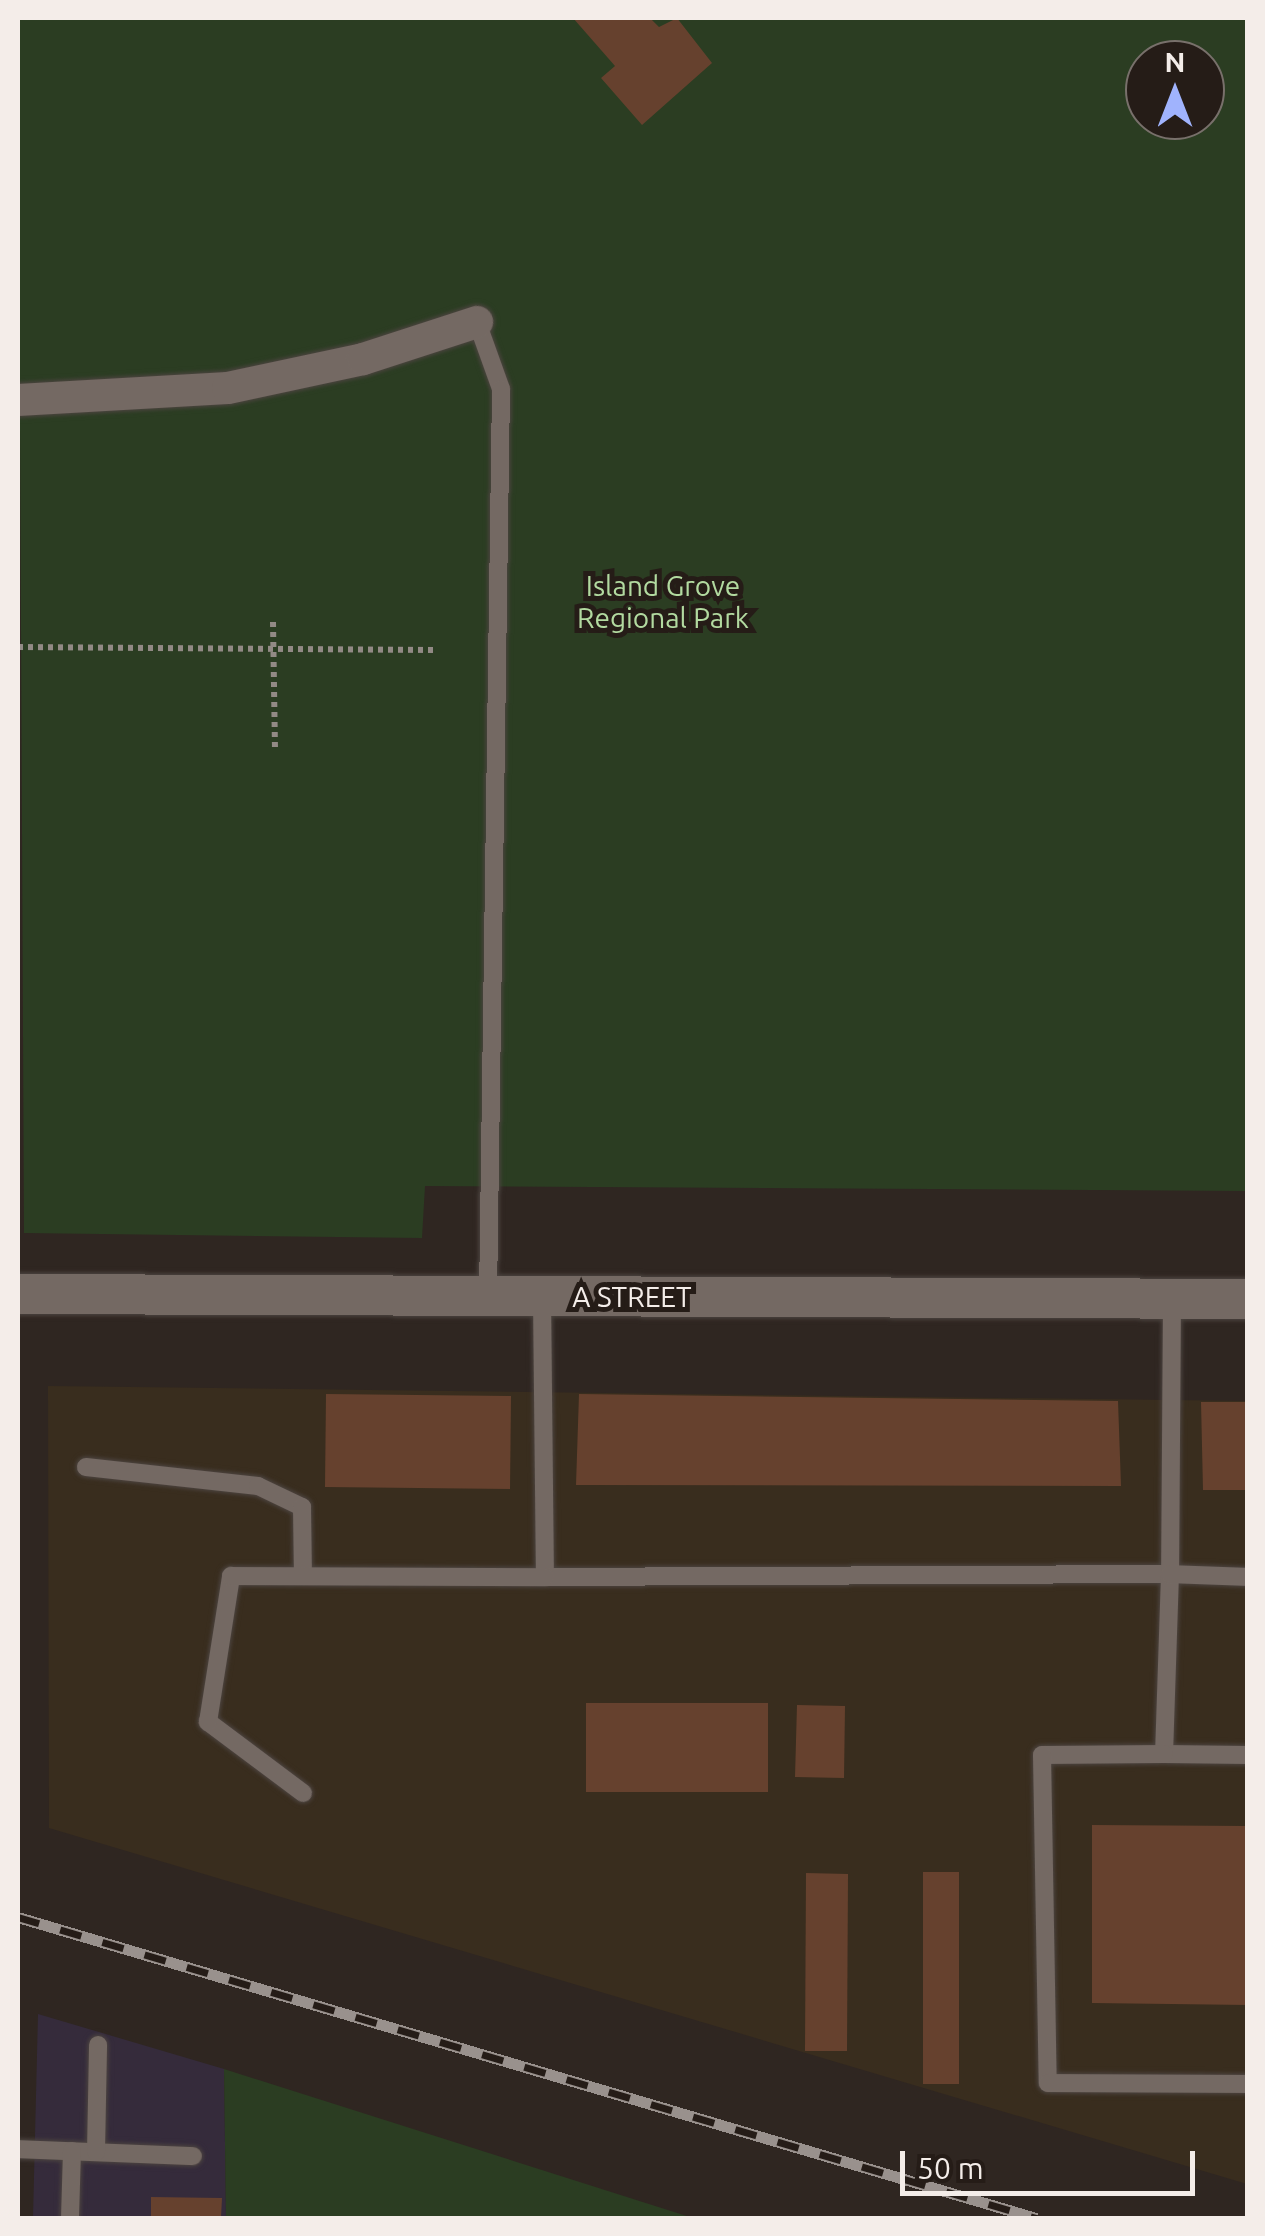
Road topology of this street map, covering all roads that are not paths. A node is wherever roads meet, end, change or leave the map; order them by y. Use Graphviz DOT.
graph roads {
  1 [pos="477,322"];
  2 [pos="18,400"];
  3 [pos="18,1294"];
  4 [pos="488,1296"];
  5 [pos="542,1296"];
  6 [pos="1172,1299"];
  7 [pos="1248,1299"];
  8 [pos="86,1466"];
  9 [pos="1170,1574"];
  10 [pos="303,1576"];
  11 [pos="546,1577"];
  12 [pos="1248,1577"];
  13 [pos="1164,1754"];
  14 [pos="1248,1755"];
  15 [pos="304,1792"];
  16 [pos="98,2045"];
  17 [pos="1248,2084"];
  18 [pos="18,2149"];
  19 [pos="72,2151"];
  20 [pos="96,2152"];
  21 [pos="193,2156"];
  22 [pos="70,2218"];
  1 -- 2 [label="street"];
  1 -- 4 [label="lane"];
  3 -- 4 [label="street, A STREET"];
  4 -- 5 [label="street, A STREET"];
  5 -- 6 [label="street, A STREET"];
  5 -- 11 [label="lane"];
  6 -- 7 [label="street, A STREET"];
  6 -- 9 [label="lane"];
  8 -- 10 [label="lane"];
  9 -- 11 [label="lane"];
  9 -- 12 [label="lane"];
  9 -- 13 [label="lane"];
  10 -- 11 [label="lane"];
  10 -- 15 [label="lane"];
  13 -- 14 [label="lane"];
  13 -- 17 [label="lane"];
  16 -- 20 [label="lane"];
  18 -- 19 [label="lane"];
  19 -- 20 [label="lane"];
  19 -- 22 [label="lane"];
  20 -- 21 [label="lane"];
}
